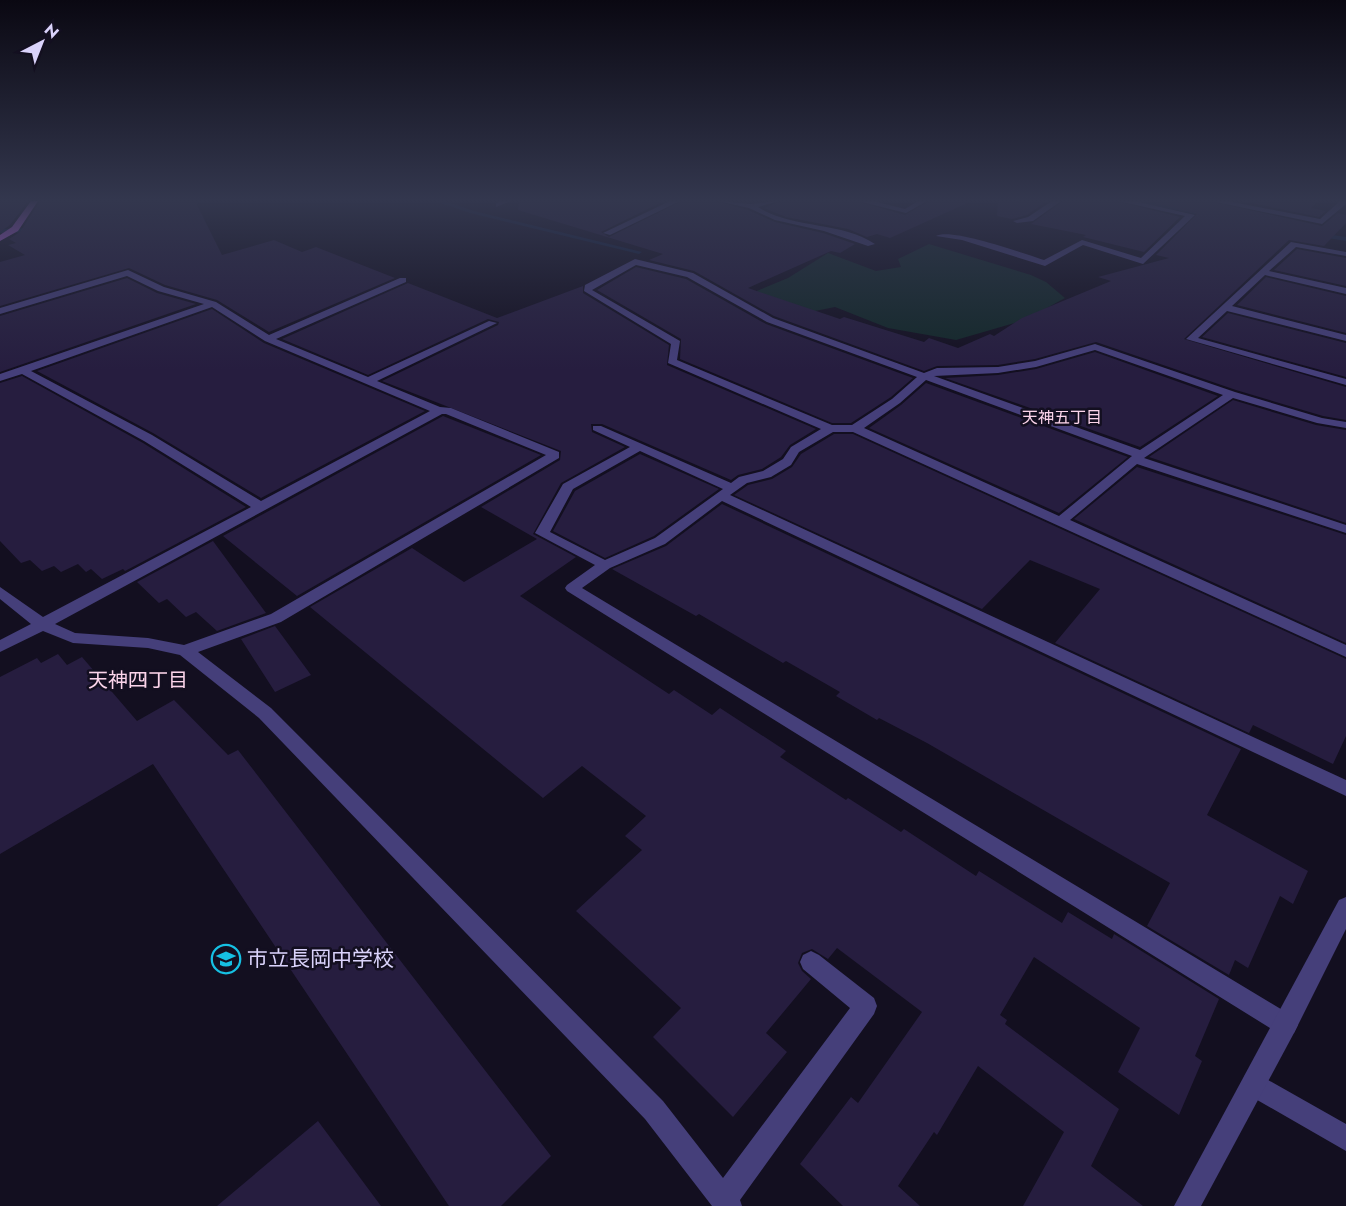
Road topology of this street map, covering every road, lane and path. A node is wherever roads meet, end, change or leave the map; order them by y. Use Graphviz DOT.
graph roads {
  1 [pos="1029,257"];
  2 [pos="1054,257"];
  3 [pos="1131,257"];
  4 [pos="1147,257"];
  5 [pos="1281,257"];
  6 [pos="1266,273"];
  7 [pos="402,280"];
  8 [pos="1346,291"];
  9 [pos="213,304"];
  10 [pos="1227,308"];
  11 [pos="0,310"];
  12 [pos="492,322"];
  13 [pos="1346,338"];
  14 [pos="268,339"];
  15 [pos="22,370"];
  16 [pos="925,376"];
  17 [pos="0,378"];
  18 [pos="368,381"];
  19 [pos="1346,382"];
  20 [pos="1231,394"];
  21 [pos="439,411"];
  22 [pos="1346,425"];
  23 [pos="597,428"];
  24 [pos="855,428"];
  25 [pos="830,429"];
  26 [pos="639,447"];
  27 [pos="1139,458"];
  28 [pos="726,492"];
  29 [pos="259,506"];
  30 [pos="1061,520"];
  31 [pos="1346,529"];
  32 [pos="605,565"];
  33 [pos="0,592"];
  34 [pos="42,624"];
  35 [pos="0,647"];
  36 [pos="185,651"];
  37 [pos="1346,651"];
  38 [pos="1346,788"];
  39 [pos="1346,907"];
  40 [pos="811,962"];
  41 [pos="1286,1025"];
  42 [pos="1254,1084"];
  43 [pos="1346,1138"];
  44 [pos="727,1203"];
  45 [pos="1188,1206"];
  1 -- 2 [label="street"];
  3 -- 4 [label="street"];
  5 -- 6 [label="street"];
  6 -- 8 [label="street"];
  6 -- 10 [label="street"];
  7 -- 14 [label="street"];
  9 -- 11 [label="street"];
  9 -- 14 [label="street"];
  9 -- 15 [label="street"];
  10 -- 13 [label="street"];
  10 -- 19 [label="street"];
  12 -- 18 [label="street"];
  14 -- 18 [label="street"];
  15 -- 17 [label="street"];
  15 -- 29 [label="street"];
  16 -- 20 [label="street"];
  16 -- 24 [label="street"];
  16 -- 25 [label="street"];
  16 -- 27 [label="street"];
  18 -- 21 [label="street"];
  20 -- 22 [label="street"];
  20 -- 27 [label="street"];
  21 -- 29 [label="street"];
  21 -- 36 [label="street"];
  23 -- 26 [label="street"];
  24 -- 25 [label="street"];
  24 -- 30 [label="street"];
  25 -- 28 [label="street"];
  26 -- 28 [label="street"];
  26 -- 32 [label="street"];
  27 -- 30 [label="street"];
  27 -- 31 [label="street"];
  28 -- 32 [label="street"];
  28 -- 38 [label="street"];
  29 -- 34 [label="street"];
  30 -- 37 [label="street"];
  32 -- 41 [label="street"];
  33 -- 34 [label="street"];
  34 -- 35 [label="street"];
  34 -- 36 [label="street"];
  36 -- 44 [label="street"];
  39 -- 41 [label="street"];
  40 -- 44 [label="street"];
  41 -- 42 [label="street"];
  42 -- 43 [label="street"];
  42 -- 45 [label="street"];
}
